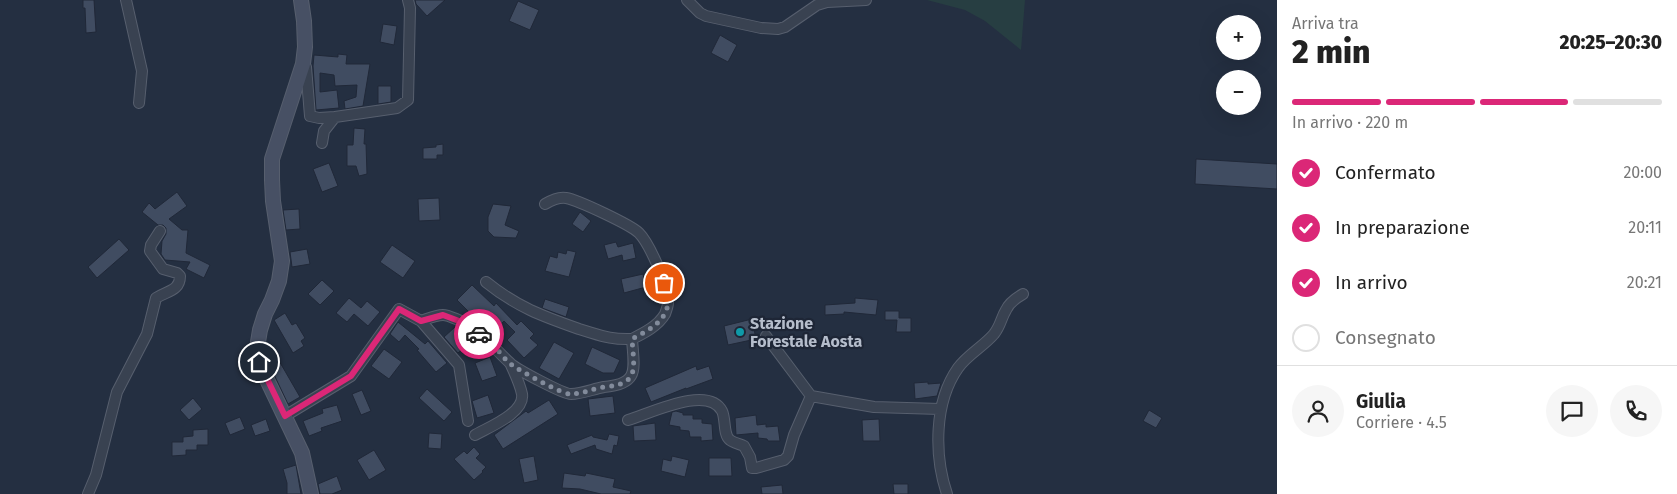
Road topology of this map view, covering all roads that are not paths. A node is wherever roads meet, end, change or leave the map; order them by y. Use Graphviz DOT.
graph roads {
  1 [pos="126,0"];
  2 [pos="301,0"];
  3 [pos="408,0"];
  4 [pos="687,0"];
  5 [pos="866,0"];
  6 [pos="303,64"];
  7 [pos="139,103"];
  8 [pos="335,117"];
  9 [pos="322,144"];
  10 [pos="545,204"];
  11 [pos="160,232"];
  12 [pos="486,282"];
  13 [pos="1022,294"];
  14 [pos="421,321"];
  15 [pos="766,336"];
  16 [pos="632,339"];
  17 [pos="511,365"];
  18 [pos="812,396"];
  19 [pos="940,409"];
  20 [pos="285,416"];
  21 [pos="628,420"];
  22 [pos="468,421"];
  23 [pos="475,435"];
  24 [pos="88,494"];
  25 [pos="310,494"];
  26 [pos="946,494"];
  1 -- 7 [label="street"];
  2 -- 6 [label="main road"];
  3 -- 8 [label="street"];
  4 -- 5 [label="street"];
  6 -- 8 [label="street"];
  6 -- 20 [label="main road"];
  8 -- 9 [label="street"];
  10 -- 16 [label="street"];
  11 -- 24 [label="street"];
  12 -- 16 [label="street"];
  13 -- 19 [label="street"];
  14 -- 17 [label="street"];
  14 -- 20 [label="street"];
  14 -- 22 [label="street"];
  15 -- 18 [label="street"];
  16 -- 17 [label="street"];
  17 -- 23 [label="street"];
  18 -- 19 [label="street"];
  18 -- 21 [label="street"];
  19 -- 26 [label="street"];
  20 -- 25 [label="main road"];
}
